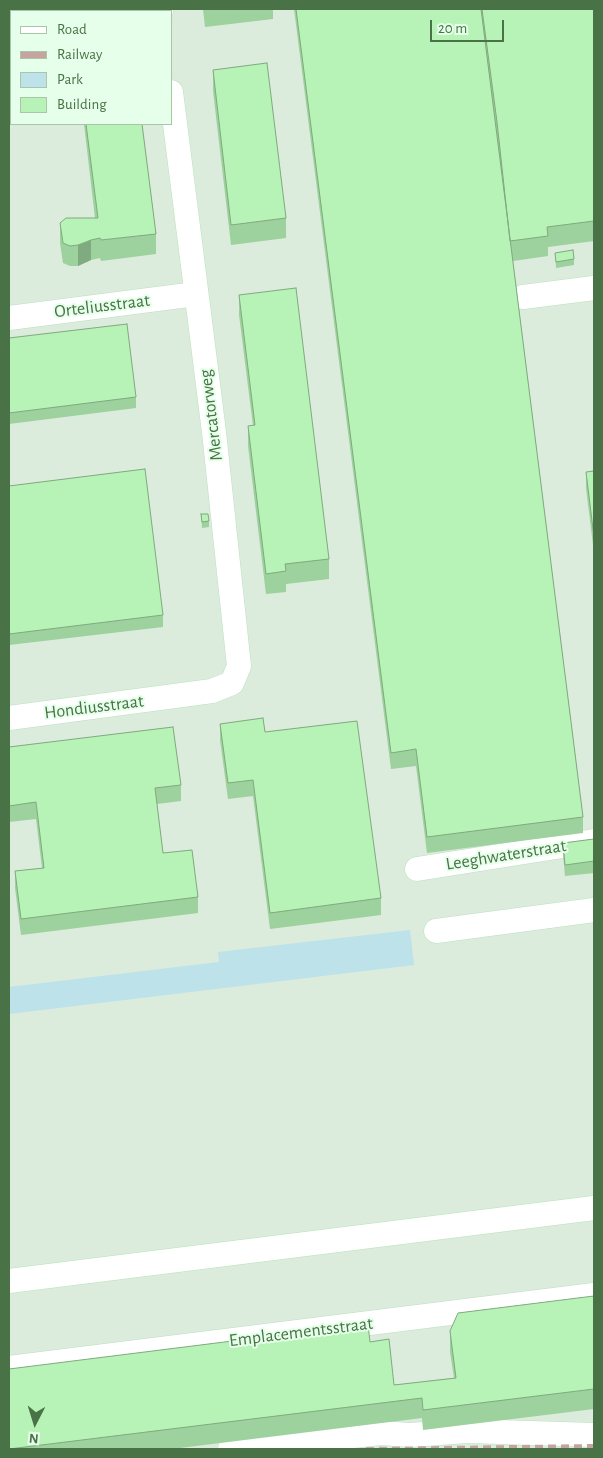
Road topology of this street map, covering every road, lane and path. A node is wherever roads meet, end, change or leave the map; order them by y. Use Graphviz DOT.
graph roads {
  1 [pos="172,100"];
  2 [pos="594,288"];
  3 [pos="196,294"];
  4 [pos="523,297"];
  5 [pos="9,318"];
  6 [pos="180,696"];
  7 [pos="9,718"];
  8 [pos="594,841"];
  9 [pos="417,869"];
  10 [pos="594,910"];
  11 [pos="436,930"];
  12 [pos="594,1208"];
  13 [pos="9,1281"];
  14 [pos="594,1295"];
  15 [pos="9,1368"];
  16 [pos="594,1434"];
  17 [pos="230,1449"];
  1 -- 3 [label="street, Mercatorweg"];
  2 -- 4 [label="street"];
  3 -- 5 [label="street, Orteliusstraat"];
  3 -- 6 [label="street, Mercatorweg"];
  6 -- 7 [label="street, Hondiusstraat"];
  8 -- 9 [label="street, Leeghwaterstraat"];
  10 -- 11 [label="street"];
  12 -- 13 [label="street"];
  14 -- 15 [label="street, Emplacementsstraat"];
  16 -- 17 [label="street"];
}
